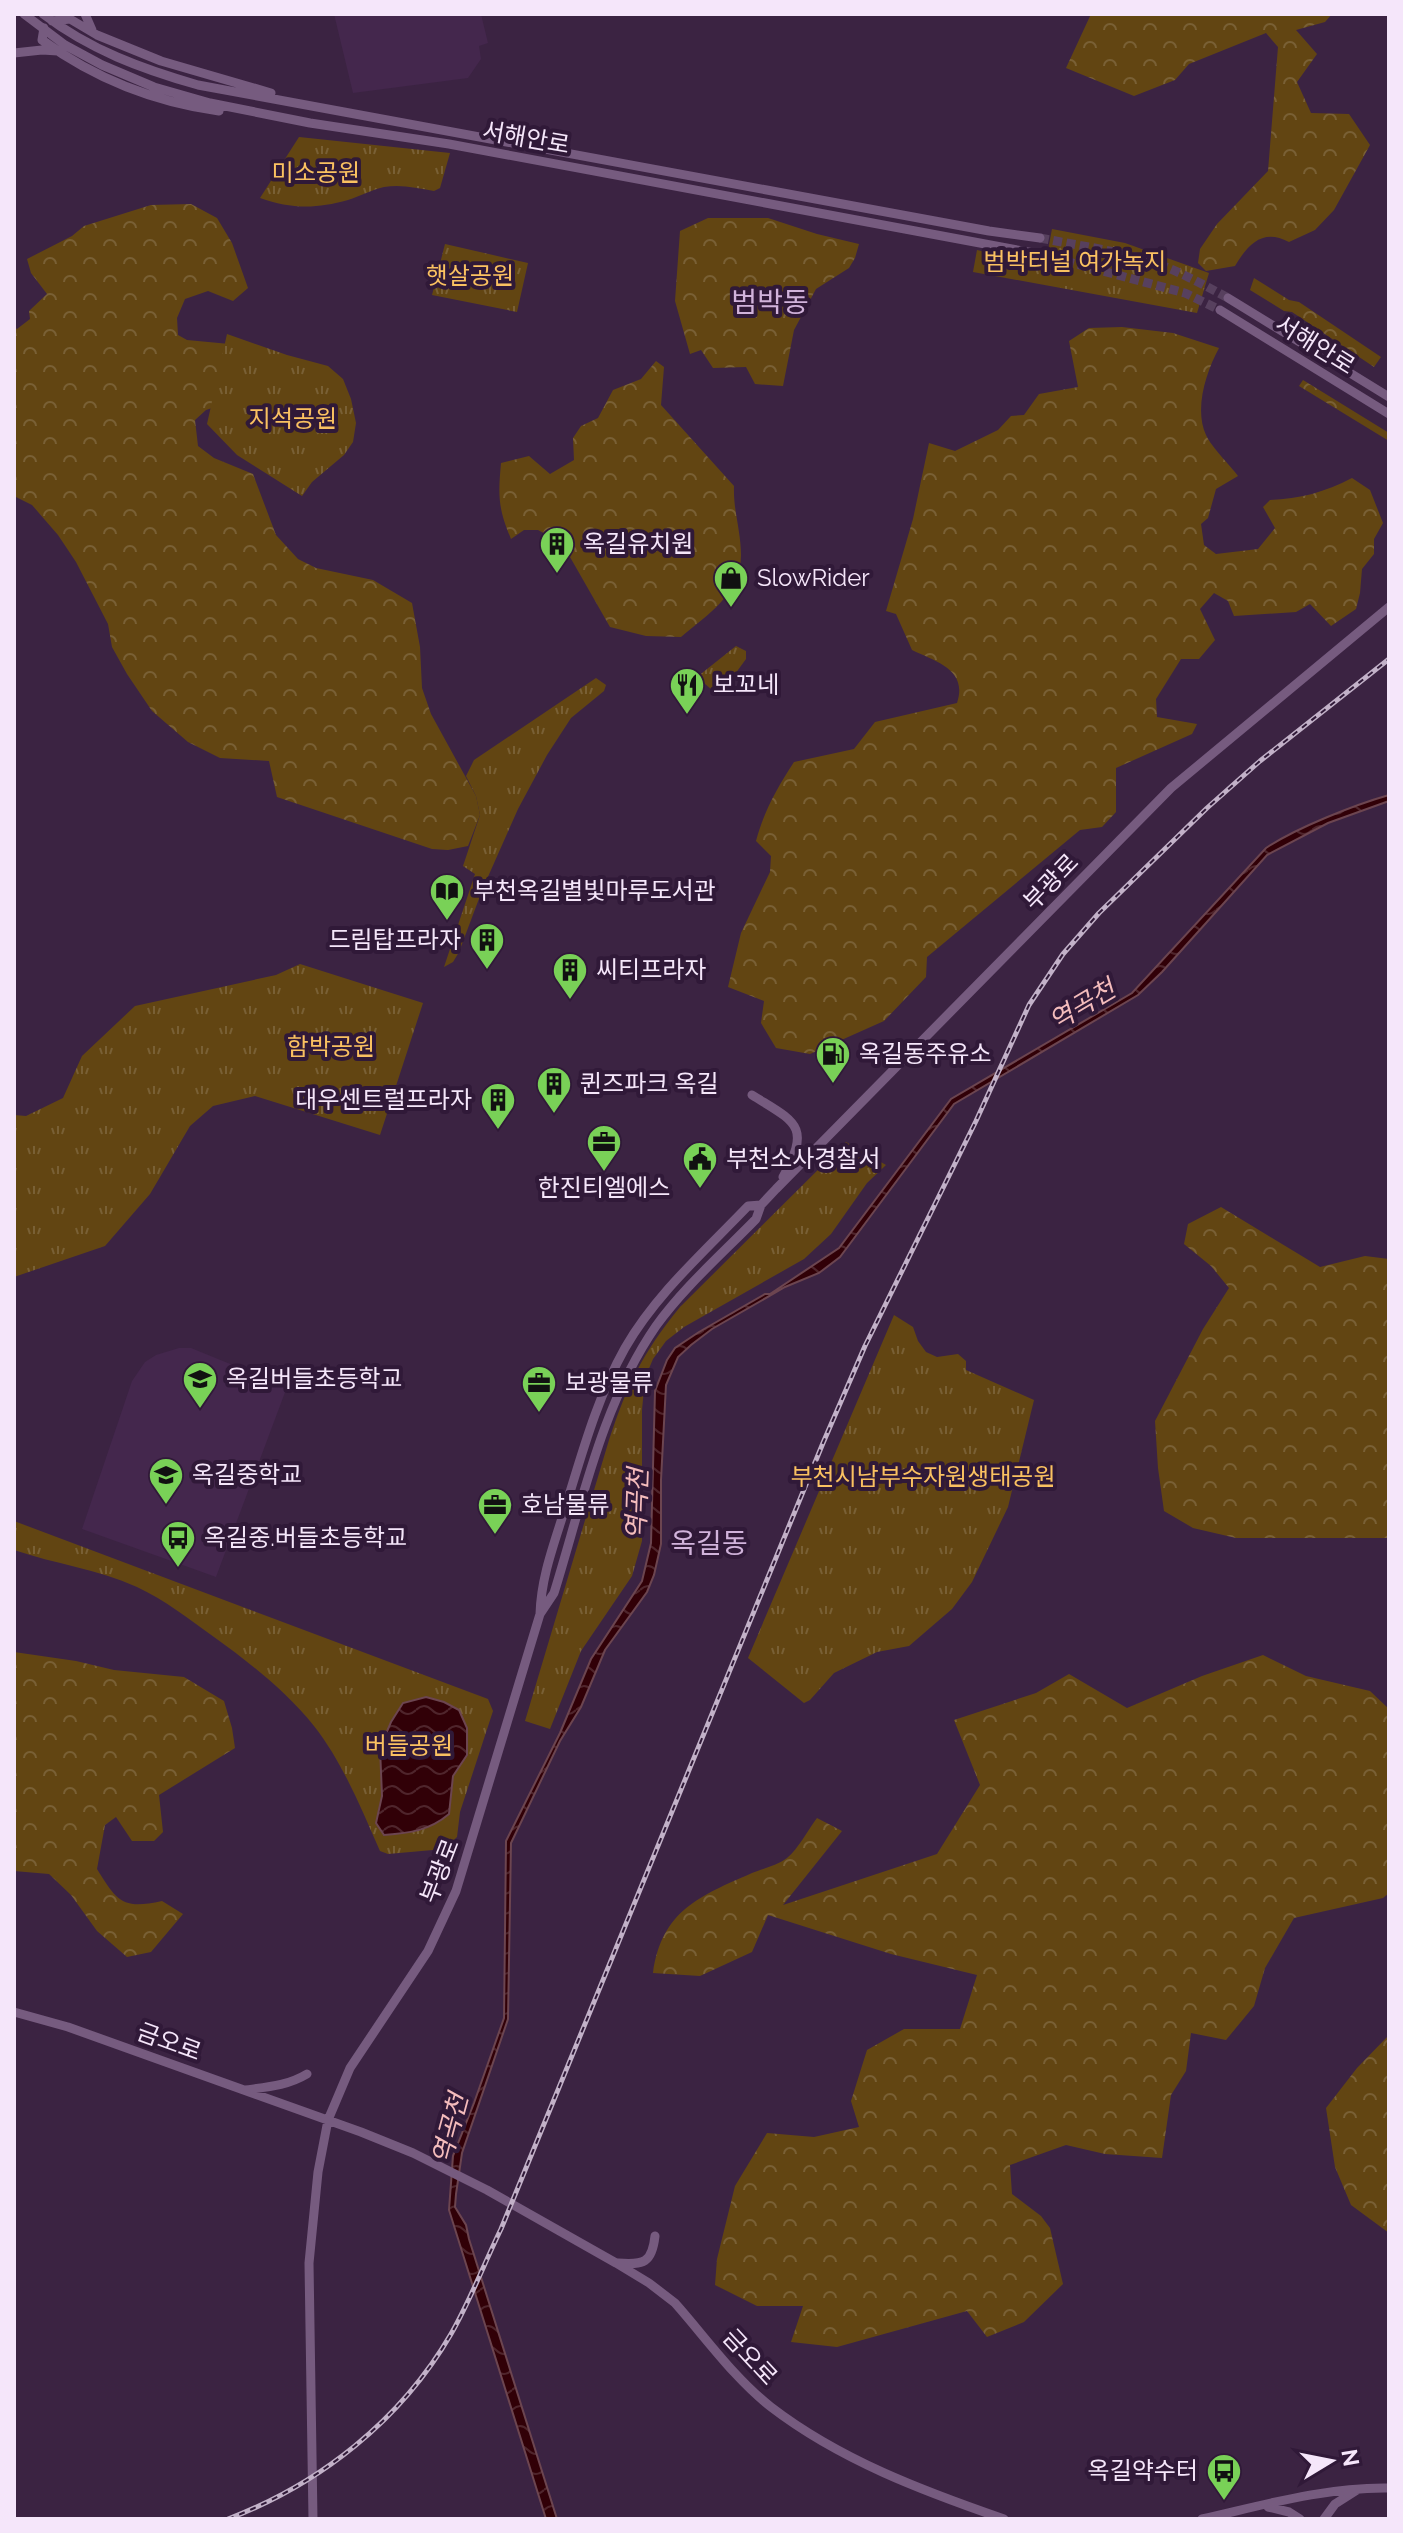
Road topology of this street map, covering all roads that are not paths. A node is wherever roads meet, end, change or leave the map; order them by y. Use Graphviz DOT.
graph roads {
  1 [pos="24,14"];
  2 [pos="85,14"];
  3 [pos="44,17"];
  4 [pos="14,18"];
  5 [pos="97,35"];
  6 [pos="58,51"];
  7 [pos="14,53"];
  8 [pos="313,105"];
  9 [pos="310,123"];
  10 [pos="1040,238"];
  11 [pos="1039,254"];
  12 [pos="1228,298"];
  13 [pos="1220,310"];
  14 [pos="1389,397"];
  15 [pos="1389,414"];
  16 [pos="1389,607"];
  17 [pos="752,1095"];
  18 [pos="776,1189"];
  19 [pos="761,1205"];
  20 [pos="540,1614"];
  21 [pos="14,2012"];
  22 [pos="307,2074"];
  23 [pos="243,2090"];
  24 [pos="328,2120"];
  25 [pos="655,2236"];
  26 [pos="616,2263"];
  27 [pos="1389,2488"];
  28 [pos="1360,2489"];
  29 [pos="1261,2505"];
  30 [pos="313,2519"];
  31 [pos="1004,2519"];
  32 [pos="1202,2519"];
  33 [pos="1300,2519"];
  34 [pos="1324,2519"];
  1 -- 9 [label="main road, 서해안로"];
  2 -- 5 [label="main road"];
  3 -- 4 [label="main road"];
  3 -- 5 [label="main road"];
  3 -- 6 [label="main road"];
  3 -- 8 [label="main road, 서해안로"];
  5 -- 8 [label="main road"];
  6 -- 7 [label="main road"];
  6 -- 9 [label="main road"];
  8 -- 10 [label="main road, 서해안로"];
  9 -- 11 [label="main road, 서해안로"];
  12 -- 14 [label="main road, 서해안로"];
  13 -- 15 [label="main road, 서해안로"];
  16 -- 18 [label="main road, 부광로"];
  17 -- 18 [label="main road"];
  18 -- 19 [label="main road, 부광로"];
  19 -- 20 [label="main road, 부광로"];
  19 -- 20 [label="main road, 부광로"];
  20 -- 24 [label="main road, 부광로"];
  21 -- 23 [label="main road, 금오로"];
  22 -- 23 [label="main road"];
  23 -- 24 [label="main road, 금오로"];
  24 -- 26 [label="main road, 금오로"];
  24 -- 30 [label="main road, 부광로"];
  25 -- 26 [label="main road"];
  26 -- 31 [label="main road, 금오로"];
  27 -- 28 [label="main road"];
  28 -- 29 [label="main road"];
  28 -- 34 [label="main road"];
  29 -- 32 [label="main road"];
  29 -- 33 [label="main road"];
}
